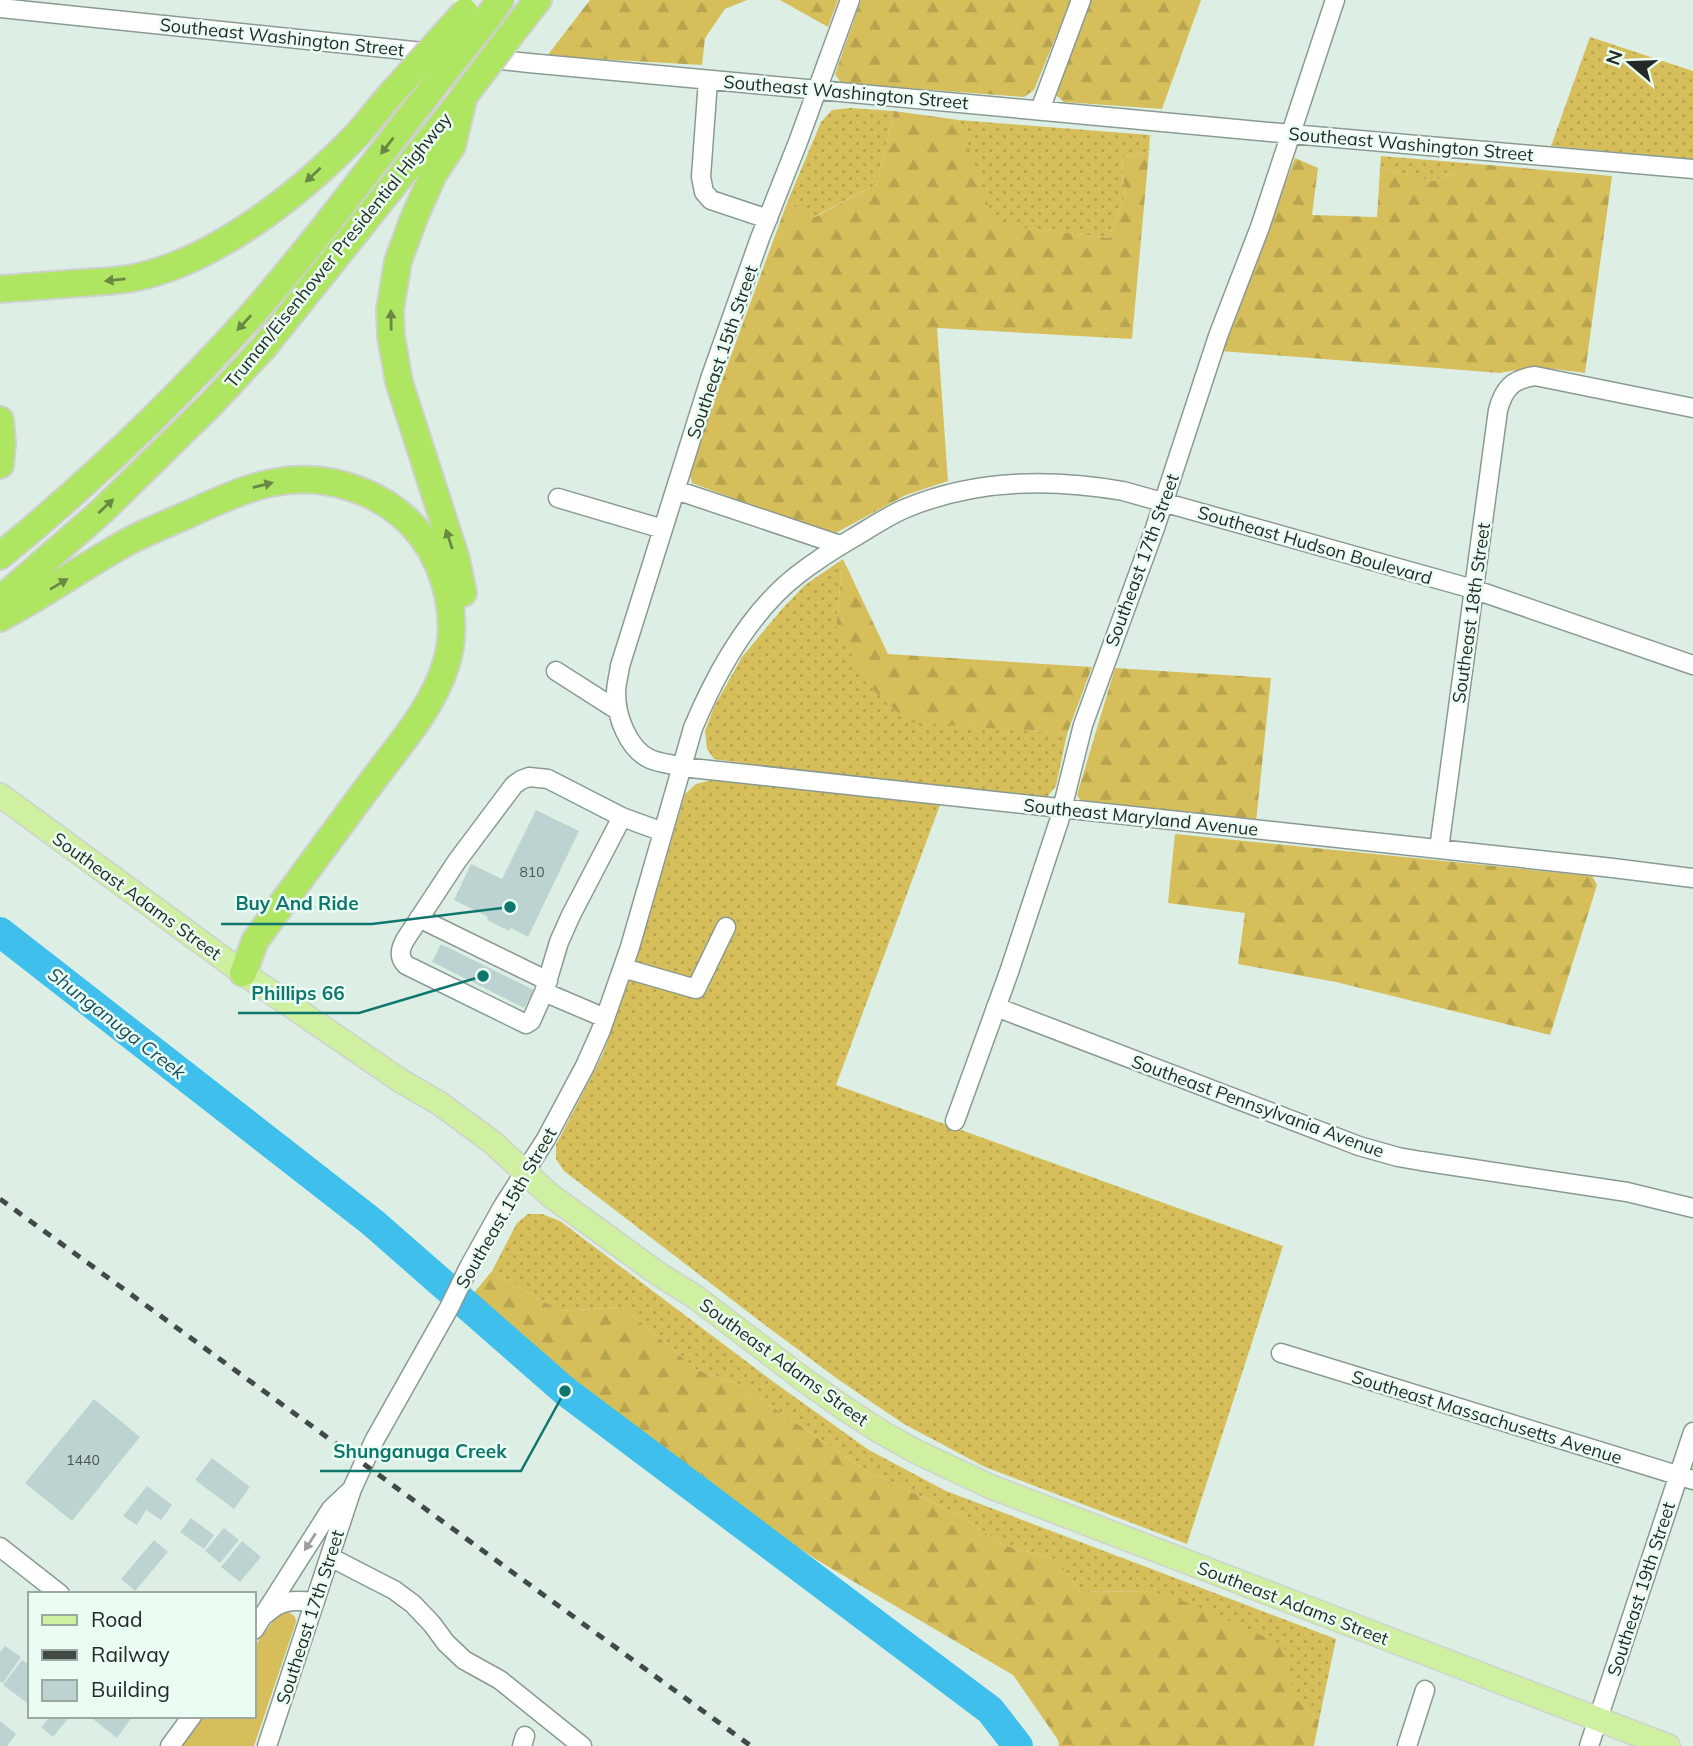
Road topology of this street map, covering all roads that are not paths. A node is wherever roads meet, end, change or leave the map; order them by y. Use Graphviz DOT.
graph roads {
  1 [pos="850,0"];
  2 [pos="1081,0"];
  3 [pos="1335,0"];
  4 [pos="65,7"];
  5 [pos="0,8"];
  6 [pos="481,8"];
  7 [pos="530,10"];
  8 [pos="708,80"];
  9 [pos="817,90"];
  10 [pos="464,96"];
  11 [pos="1040,110"];
  12 [pos="1291,134"];
  13 [pos="1693,169"];
  14 [pos="768,219"];
  15 [pos="0,289"];
  16 [pos="1693,408"];
  17 [pos="0,420"];
  18 [pos="0,465"];
  19 [pos="676,490"];
  20 [pos="558,498"];
  21 [pos="1164,502"];
  22 [pos="663,529"];
  23 [pos="840,545"];
  24 [pos="0,556"];
  25 [pos="1473,589"];
  26 [pos="0,600"];
  27 [pos="0,618"];
  28 [pos="1693,665"];
  29 [pos="556,671"];
  30 [pos="617,710"];
  31 [pos="682,767"];
  32 [pos="0,796"];
  33 [pos="1062,809"];
  34 [pos="622,817"];
  35 [pos="663,832"];
  36 [pos="1439,849"];
  37 [pos="1693,878"];
  38 [pos="419,918"];
  39 [pos="726,927"];
  40 [pos="623,968"];
  41 [pos="243,973"];
  42 [pos="546,987"];
  43 [pos="996,1007"];
  44 [pos="605,1018"];
  45 [pos="955,1121"];
  46 [pos="525,1172"];
  47 [pos="1693,1208"];
  48 [pos="1281,1353"];
  49 [pos="1693,1432"];
  50 [pos="1686,1478"];
  51 [pos="352,1489"];
  52 [pos="0,1547"];
  53 [pos="330,1558"];
  54 [pos="57,1592"];
  55 [pos="315,1602"];
  56 [pos="259,1623"];
  57 [pos="1426,1690"];
  58 [pos="191,1718"];
  59 [pos="1598,1720"];
  60 [pos="170,1746"];
  61 [pos="267,1746"];
  62 [pos="582,1746"];
  63 [pos="1407,1746"];
  64 [pos="1589,1746"];
  65 [pos="1668,1746"];
  1 -- 9 [label="street, Southeast 15th Street"];
  2 -- 11 [label="street"];
  3 -- 12 [label="street, Southeast 17th Street"];
  4 -- 5 [label="street, Southeast Washington Street"];
  4 -- 8 [label="street, Southeast Washington Street"];
  6 -- 15 [label="highway, one-way, bridge"];
  6 -- 24 [label="highway, Truman/Eisenhower Presidential Highway, one-way, bridge"];
  7 -- 10 [label="highway, Truman/Eisenhower Presidential Highway, bridge"];
  8 -- 9 [label="street, Southeast Washington Street"];
  8 -- 14 [label="street"];
  9 -- 11 [label="street, Southeast Washington Street"];
  9 -- 14 [label="street, Southeast 15th Street"];
  26 -- 10 [label="highway, Truman/Eisenhower Presidential Highway, one-way"];
  41 -- 10 [label="highway, one-way"];
  11 -- 12 [label="street, Southeast Washington Street"];
  12 -- 13 [label="street, Southeast Washington Street"];
  12 -- 21 [label="street, Southeast 17th Street"];
  14 -- 19 [label="street, Southeast 15th Street"];
  16 -- 25 [label="street, Southeast 18th Street"];
  17 -- 18 [label="highway"];
  19 -- 22 [label="street, Southeast 15th Street"];
  19 -- 23 [label="street"];
  20 -- 22 [label="street"];
  21 -- 23 [label="street, Southeast Hudson Boulevard"];
  21 -- 25 [label="street, Southeast Hudson Boulevard"];
  21 -- 33 [label="street, Southeast 17th Street"];
  22 -- 30 [label="street, Southeast 15th Street"];
  23 -- 31 [label="street, Southeast Hudson Boulevard"];
  25 -- 28 [label="street, Southeast Hudson Boulevard"];
  25 -- 36 [label="street, Southeast 18th Street"];
  27 -- 41 [label="highway, one-way"];
  29 -- 30 [label="street"];
  30 -- 31 [label="street, Southeast Maryland Avenue"];
  31 -- 33 [label="street, Southeast Maryland Avenue"];
  31 -- 35 [label="street, Southeast 15th Street"];
  32 -- 41 [label="main road, Southeast Adams Street"];
  33 -- 36 [label="street, Southeast Maryland Avenue"];
  33 -- 43 [label="street, Southeast 17th Street"];
  34 -- 35 [label="street"];
  34 -- 38 [label="street"];
  34 -- 42 [label="street"];
  35 -- 40 [label="street, Southeast 15th Street"];
  36 -- 37 [label="street, Southeast Maryland Avenue"];
  38 -- 42 [label="street"];
  38 -- 42 [label="street"];
  39 -- 40 [label="street"];
  40 -- 44 [label="street, Southeast 15th Street"];
  41 -- 46 [label="main road, Southeast Adams Street"];
  42 -- 44 [label="street"];
  43 -- 45 [label="street, Southeast 17th Street"];
  43 -- 47 [label="street, Southeast Pennsylvania Avenue"];
  44 -- 46 [label="street, Southeast 15th Street"];
  46 -- 51 [label="street, Southeast 15th Street"];
  46 -- 59 [label="main road, Southeast Adams Street"];
  48 -- 50 [label="street, Southeast Massachusetts Avenue"];
  49 -- 50 [label="street, Southeast 19th Street"];
  50 -- 59 [label="street, Southeast 19th Street"];
  51 -- 53 [label="street, Southeast 17th Street"];
  51 -- 56 [label="street, Southeast 15th Street, one-way"];
  52 -- 54 [label="street"];
  53 -- 55 [label="street, Southeast 17th Street"];
  53 -- 62 [label="street"];
  55 -- 56 [label="street, Southeast 15th Street"];
  55 -- 61 [label="street, Southeast 17th Street"];
  57 -- 63 [label="street"];
  58 -- 60 [label="street"];
  59 -- 64 [label="street, Southeast 19th Street"];
  59 -- 65 [label="main road, Southeast Adams Street"];
}
